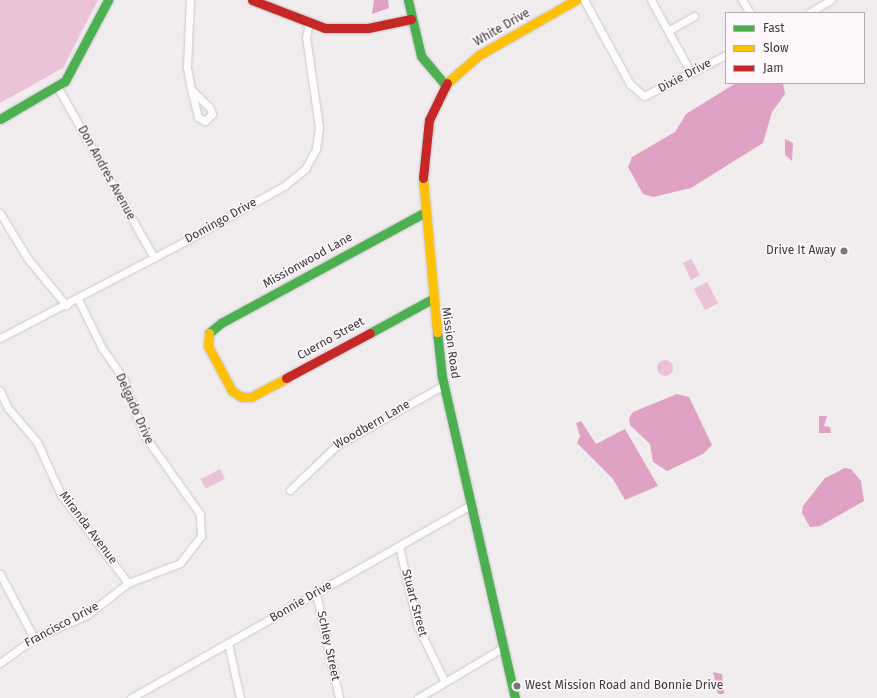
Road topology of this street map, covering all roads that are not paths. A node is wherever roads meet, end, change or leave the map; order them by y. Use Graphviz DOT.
graph roads {
  1 [pos="108,0"];
  2 [pos="190,0"];
  3 [pos="252,0"];
  4 [pos="408,0"];
  5 [pos="576,0"];
  6 [pos="584,0"];
  7 [pos="651,0"];
  8 [pos="742,0"];
  9 [pos="831,0"];
  10 [pos="272,4"];
  11 [pos="749,12"];
  12 [pos="810,12"];
  13 [pos="694,16"];
  14 [pos="411,19"];
  15 [pos="309,23"];
  16 [pos="668,31"];
  17 [pos="725,55"];
  18 [pos="691,73"];
  19 [pos="445,85"];
  20 [pos="58,88"];
  21 [pos="191,89"];
  22 [pos="0,119"];
  23 [pos="424,212"];
  24 [pos="0,213"];
  25 [pos="154,258"];
  26 [pos="78,299"];
  27 [pos="432,299"];
  28 [pos="66,305"];
  29 [pos="0,338"];
  30 [pos="444,384"];
  31 [pos="0,391"];
  32 [pos="242,397"];
  33 [pos="290,490"];
  34 [pos="471,505"];
  35 [pos="201,536"];
  36 [pos="399,546"];
  37 [pos="0,574"];
  38 [pos="128,583"];
  39 [pos="316,593"];
  40 [pos="34,638"];
  41 [pos="228,643"];
  42 [pos="504,646"];
  43 [pos="0,663"];
  44 [pos="444,680"];
  45 [pos="131,698"];
  46 [pos="240,698"];
  47 [pos="339,698"];
  48 [pos="418,698"];
  49 [pos="515,698"];
  1 -- 20 [label="street"];
  2 -- 21 [label="street"];
  3 -- 10 [label="street"];
  4 -- 14 [label="street"];
  5 -- 19 [label="street, White Drive"];
  6 -- 18 [label="street, Dixie Drive"];
  7 -- 16 [label="street"];
  8 -- 11 [label="street"];
  9 -- 12 [label="street"];
  10 -- 15 [label="street"];
  13 -- 16 [label="street"];
  14 -- 15 [label="street"];
  14 -- 19 [label="street"];
  15 -- 25 [label="street, Domingo Drive"];
  16 -- 18 [label="street"];
  17 -- 18 [label="street, Dixie Drive"];
  19 -- 23 [label="street, Mission Road"];
  20 -- 22 [label="street"];
  20 -- 25 [label="street, Don Andres Avenue"];
  23 -- 27 [label="street, Mission Road"];
  23 -- 32 [label="street, Missionwood Lane"];
  24 -- 28 [label="street"];
  25 -- 26 [label="street, Domingo Drive"];
  26 -- 28 [label="street, Domingo Drive"];
  26 -- 35 [label="street, Delgado Drive"];
  27 -- 30 [label="street, Mission Road"];
  27 -- 32 [label="street, Cuerno Street"];
  28 -- 29 [label="street, Domingo Drive"];
  30 -- 33 [label="street, Woodbern Lane"];
  30 -- 34 [label="street, Mission Road"];
  31 -- 38 [label="street, Miranda Avenue"];
  34 -- 36 [label="street, Bonnie Drive"];
  34 -- 42 [label="street, Mission Road"];
  35 -- 38 [label="street, Francisco Drive"];
  36 -- 39 [label="street, Bonnie Drive"];
  36 -- 44 [label="street, Stuart Street"];
  37 -- 40 [label="street"];
  38 -- 40 [label="street, Francisco Drive"];
  39 -- 41 [label="street, Bonnie Drive"];
  39 -- 47 [label="street, Schley Street"];
  40 -- 43 [label="street, Francisco Drive"];
  41 -- 45 [label="street, Bonnie Drive"];
  41 -- 46 [label="street"];
  42 -- 44 [label="street"];
  42 -- 49 [label="street, Mission Road"];
  44 -- 48 [label="street"];
}
